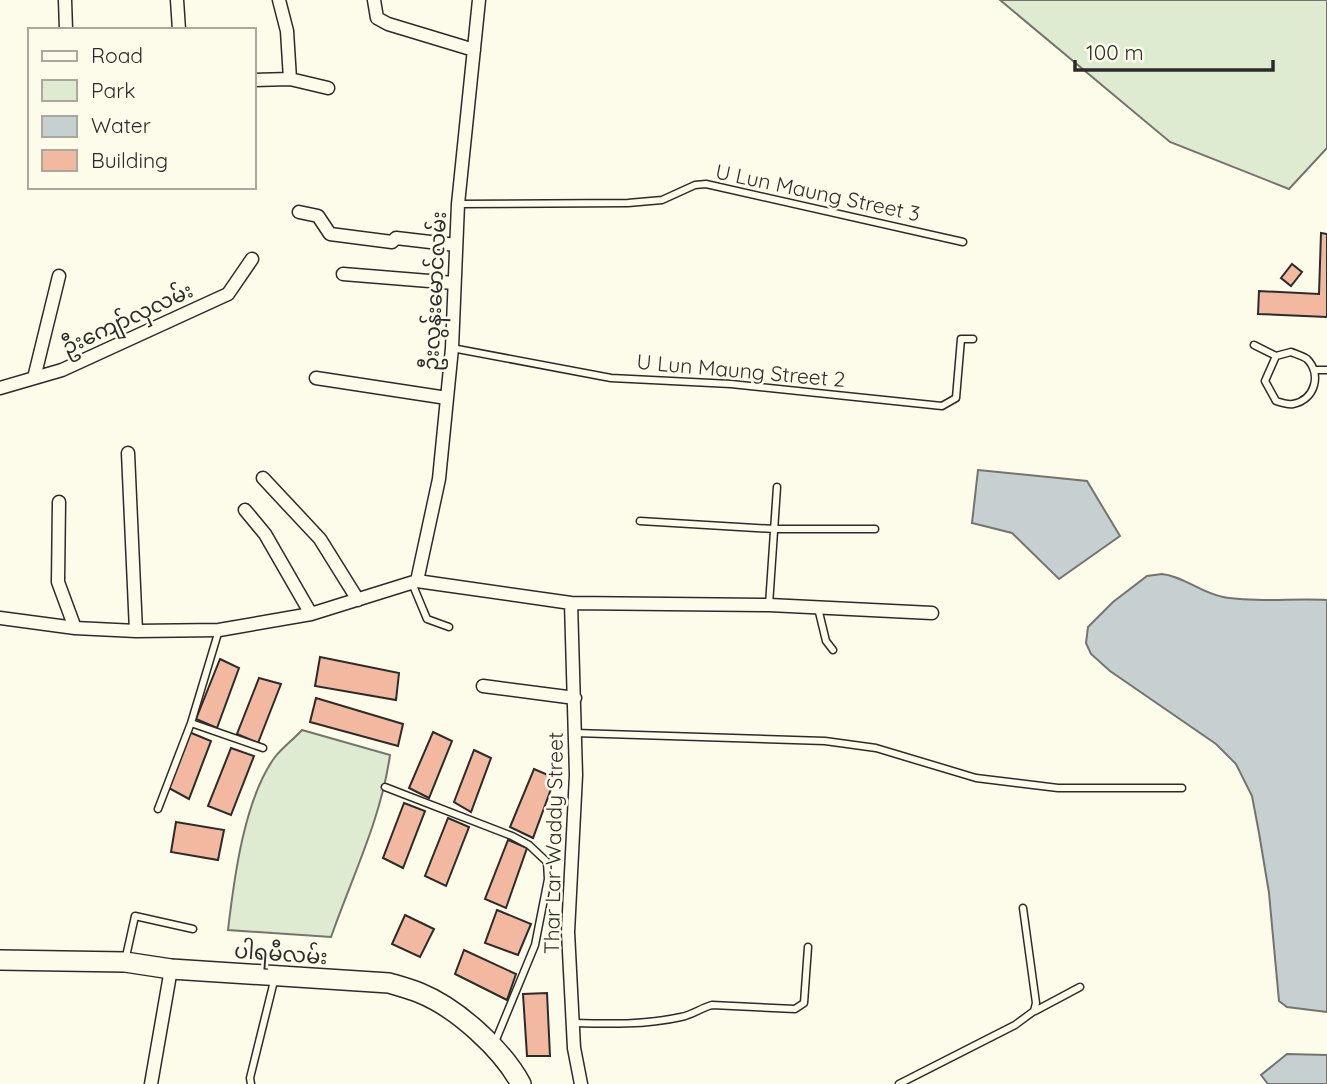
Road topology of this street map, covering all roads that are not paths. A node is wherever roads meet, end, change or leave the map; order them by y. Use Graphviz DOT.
graph roads {
  1 [pos="65,0"];
  2 [pos="177,0"];
  3 [pos="279,0"];
  4 [pos="374,0"];
  5 [pos="479,0"];
  6 [pos="66,28"];
  7 [pos="179,28"];
  8 [pos="474,50"];
  9 [pos="290,79"];
  10 [pos="256,80"];
  11 [pos="328,88"];
  12 [pos="458,204"];
  13 [pos="299,212"];
  14 [pos="963,242"];
  15 [pos="456,245"];
  16 [pos="252,259"];
  17 [pos="343,274"];
  18 [pos="59,276"];
  19 [pos="454,283"];
  20 [pos="973,339"];
  21 [pos="1254,345"];
  22 [pos="452,348"];
  23 [pos="1276,356"];
  24 [pos="1315,370"];
  25 [pos="1327,370"];
  26 [pos="34,378"];
  27 [pos="316,378"];
  28 [pos="0,388"];
  29 [pos="447,398"];
  30 [pos="128,453"];
  31 [pos="263,478"];
  32 [pos="777,487"];
  33 [pos="59,502"];
  34 [pos="245,510"];
  35 [pos="640,521"];
  36 [pos="774,529"];
  37 [pos="874,529"];
  38 [pos="415,582"];
  39 [pos="358,600"];
  40 [pos="571,603"];
  41 [pos="769,605"];
  42 [pos="818,608"];
  43 [pos="932,613"];
  44 [pos="311,614"];
  45 [pos="0,618"];
  46 [pos="449,626"];
  47 [pos="75,628"];
  48 [pos="219,630"];
  49 [pos="136,631"];
  50 [pos="833,650"];
  51 [pos="483,686"];
  52 [pos="575,698"];
  53 [pos="191,723"];
  54 [pos="575,733"];
  55 [pos="263,748"];
  56 [pos="385,788"];
  57 [pos="1182,788"];
  58 [pos="158,809"];
  59 [pos="1023,908"];
  60 [pos="193,929"];
  61 [pos="808,947"];
  62 [pos="0,958"];
  63 [pos="125,962"];
  64 [pos="171,969"];
  65 [pos="275,975"];
  66 [pos="1080,987"];
  67 [pos="1034,1011"];
  68 [pos="573,1023"];
  69 [pos="493,1047"];
  70 [pos="151,1084"];
  71 [pos="251,1084"];
  72 [pos="521,1084"];
  73 [pos="581,1084"];
  74 [pos="899,1084"];
  1 -- 6 [label="street"];
  2 -- 7 [label="street"];
  3 -- 9 [label="street"];
  4 -- 8 [label="street"];
  5 -- 8 [label="street, ဦးလွန်းမောင်လမ်း"];
  8 -- 12 [label="street, ဦးလွန်းမောင်လမ်း"];
  9 -- 10 [label="street"];
  9 -- 11 [label="street"];
  12 -- 14 [label="lane, U Lun Maung Street 3"];
  12 -- 15 [label="street, ဦးလွန်းမောင်လမ်း"];
  13 -- 15 [label="street"];
  15 -- 19 [label="street, ဦးလွန်းမောင်လမ်း"];
  16 -- 26 [label="street, ဦးကျော်လှလမ်း"];
  17 -- 19 [label="street"];
  18 -- 26 [label="street"];
  19 -- 22 [label="street, ဦးလွန်းမောင်လမ်း"];
  20 -- 22 [label="lane, U Lun Maung Street 2"];
  21 -- 23 [label="lane"];
  22 -- 29 [label="street, ဦးလွန်းမောင်လမ်း"];
  23 -- 24 [label="lane"];
  23 -- 24 [label="lane"];
  24 -- 25 [label="lane"];
  26 -- 28 [label="street, ဦးကျော်လှလမ်း"];
  27 -- 29 [label="street"];
  29 -- 38 [label="street, ဦးလွန်းမောင်လမ်း"];
  30 -- 49 [label="street"];
  31 -- 39 [label="street"];
  32 -- 36 [label="lane"];
  33 -- 47 [label="street"];
  34 -- 44 [label="street"];
  35 -- 36 [label="lane"];
  36 -- 37 [label="lane"];
  36 -- 41 [label="lane"];
  38 -- 39 [label="street"];
  38 -- 40 [label="street"];
  38 -- 46 [label="lane"];
  39 -- 44 [label="street"];
  40 -- 41 [label="street"];
  40 -- 52 [label="street, Thar Lar Waddy Street"];
  41 -- 42 [label="street"];
  42 -- 43 [label="street"];
  42 -- 50 [label="lane"];
  44 -- 48 [label="street"];
  45 -- 47 [label="street"];
  47 -- 49 [label="street"];
  48 -- 49 [label="street"];
  48 -- 53 [label="lane"];
  51 -- 52 [label="street"];
  52 -- 54 [label="street, Thar Lar Waddy Street"];
  53 -- 55 [label="lane"];
  53 -- 58 [label="lane"];
  54 -- 57 [label="lane"];
  54 -- 68 [label="street, Thar Lar Waddy Street"];
  56 -- 69 [label="lane"];
  59 -- 67 [label="lane"];
  60 -- 63 [label="lane"];
  61 -- 68 [label="lane"];
  62 -- 63 [label="main road, ပါရမီလမ်း"];
  63 -- 64 [label="main road, ပါရမီလမ်း"];
  64 -- 65 [label="main road, ပါရမီလမ်း"];
  64 -- 70 [label="street"];
  65 -- 69 [label="main road, ပါရမီလမ်း"];
  65 -- 71 [label="lane"];
  66 -- 67 [label="lane"];
  67 -- 74 [label="lane"];
  68 -- 73 [label="street, Thar Lar Waddy Street"];
  69 -- 72 [label="main road, ပါရမီလမ်း"];
}
